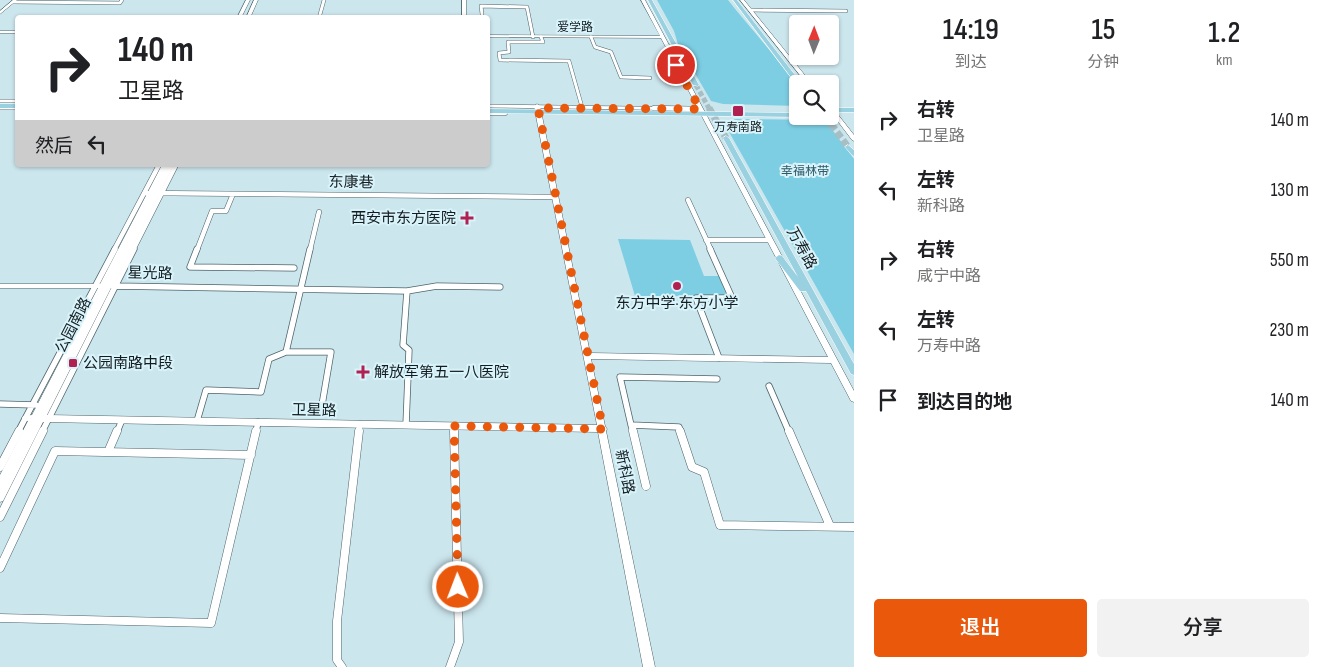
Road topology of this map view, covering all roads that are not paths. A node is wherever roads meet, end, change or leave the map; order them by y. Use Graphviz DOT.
graph roads {
  1 [pos="122,0"];
  2 [pos="248,0"];
  3 [pos="256,0"];
  4 [pos="324,0"];
  5 [pos="464,0"];
  6 [pos="643,0"];
  7 [pos="650,0"];
  8 [pos="735,0"];
  9 [pos="742,0"];
  10 [pos="14,1"];
  11 [pos="750,10"];
  12 [pos="649,11"];
  13 [pos="846,11"];
  14 [pos="0,13"];
  15 [pos="482,14"];
  16 [pos="240,15"];
  17 [pos="249,15"];
  18 [pos="320,15"];
  19 [pos="464,15"];
  20 [pos="0,32"];
  21 [pos="15,32"];
  22 [pos="490,36"];
  23 [pos="533,37"];
  24 [pos="541,37"];
  25 [pos="591,37"];
  26 [pos="662,38"];
  27 [pos="792,75"];
  28 [pos="803,75"];
  29 [pos="650,78"];
  30 [pos="696,85"];
  31 [pos="0,104"];
  32 [pos="15,105"];
  33 [pos="582,107"];
  34 [pos="490,109"];
  35 [pos="538,110"];
  36 [pos="789,110"];
  37 [pos="854,110"];
  38 [pos="701,111"];
  39 [pos="839,111"];
  40 [pos="839,113"];
  41 [pos="789,115"];
  42 [pos="854,116"];
  43 [pos="839,121"];
  44 [pos="726,138"];
  45 [pos="854,139"];
  46 [pos="848,146"];
  47 [pos="854,154"];
  48 [pos="160,167"];
  49 [pos="164,167"];
  50 [pos="170,167"];
  51 [pos="174,167"];
  52 [pos="153,193"];
  53 [pos="232,194"];
  54 [pos="556,197"];
  55 [pos="688,200"];
  56 [pos="319,212"];
  57 [pos="706,240"];
  58 [pos="770,240"];
  59 [pos="779,258"];
  60 [pos="294,268"];
  61 [pos="0,286"];
  62 [pos="105,286"];
  63 [pos="500,287"];
  64 [pos="300,290"];
  65 [pos="406,291"];
  66 [pos="820,311"];
  67 [pos="286,352"];
  68 [pos="588,356"];
  69 [pos="719,358"];
  70 [pos="833,360"];
  71 [pos="854,372"];
  72 [pos="717,379"];
  73 [pos="769,386"];
  74 [pos="854,399"];
  75 [pos="0,404"];
  76 [pos="322,404"];
  77 [pos="36,405"];
  78 [pos="37,418"];
  79 [pos="122,420"];
  80 [pos="197,421"];
  81 [pos="258,422"];
  82 [pos="360,424"];
  83 [pos="406,425"];
  84 [pos="454,426"];
  85 [pos="631,426"];
  86 [pos="603,429"];
  87 [pos="108,452"];
  88 [pos="251,455"];
  89 [pos="0,467"];
  90 [pos="0,484"];
  91 [pos="646,486"];
  92 [pos="0,498"];
  93 [pos="0,517"];
  94 [pos="830,526"];
  95 [pos="854,527"];
  96 [pos="0,568"];
  97 [pos="0,618"];
  98 [pos="342,667"];
  99 [pos="450,667"];
  100 [pos="649,667"];
  1 -- 10 [label="street"];
  2 -- 16 [label="main road"];
  3 -- 17 [label="main road"];
  4 -- 18 [label="street"];
  5 -- 19 [label="main road"];
  6 -- 12 [label="main road"];
  7 -- 12 [label="main road"];
  7 -- 30 [label="main road"];
  8 -- 27 [label="main road"];
  9 -- 11 [label="main road"];
  10 -- 14 [label="main road"];
  11 -- 13 [label="street"];
  11 -- 28 [label="main road"];
  12 -- 26 [label="main road"];
  15 -- 23 [label="street"];
  20 -- 21 [label="main road"];
  22 -- 23 [label="main road, 爱学路"];
  23 -- 24 [label="main road, 爱学路"];
  24 -- 25 [label="main road, 爱学路"];
  24 -- 33 [label="street"];
  25 -- 26 [label="main road, 爱学路"];
  25 -- 29 [label="street"];
  26 -- 38 [label="main road"];
  31 -- 32 [label="main road"];
  33 -- 35 [label="street"];
  33 -- 38 [label="street"];
  34 -- 35 [label="main road"];
  35 -- 38 [label="main road"];
  35 -- 38 [label="main road"];
  35 -- 54 [label="main road, 新科路"];
  36 -- 38 [label="main road"];
  37 -- 39 [label="main road"];
  38 -- 41 [label="main road"];
  38 -- 58 [label="main road"];
  40 -- 42 [label="main road"];
  43 -- 45 [label="main road"];
  44 -- 66 [label="main road, 万寿路"];
  46 -- 47 [label="main road"];
  48 -- 52 [label="street"];
  49 -- 52 [label="main road, 公园南路"];
  50 -- 52 [label="main road, 公园南路"];
  51 -- 52 [label="street"];
  52 -- 53 [label="street, 东康巷"];
  52 -- 62 [label="main road, 公园南路"];
  52 -- 62 [label="street"];
  53 -- 54 [label="street, 东康巷"];
  53 -- 60 [label="street"];
  54 -- 68 [label="main road, 新科路"];
  55 -- 57 [label="street"];
  56 -- 64 [label="street"];
  57 -- 58 [label="street"];
  57 -- 69 [label="street"];
  58 -- 59 [label="main road"];
  59 -- 66 [label="main road"];
  59 -- 70 [label="main road"];
  61 -- 62 [label="main road, 星光路"];
  62 -- 64 [label="street, 星光路"];
  62 -- 77 [label="main road, 公园南路"];
  62 -- 78 [label="main road, 公园南路"];
  63 -- 65 [label="street, 星光路"];
  64 -- 65 [label="street, 星光路"];
  64 -- 67 [label="street"];
  65 -- 83 [label="street"];
  66 -- 71 [label="main road, 万寿路"];
  67 -- 76 [label="street"];
  67 -- 80 [label="street"];
  68 -- 69 [label="main road"];
  68 -- 86 [label="main road, 新科路"];
  69 -- 70 [label="main road"];
  70 -- 74 [label="main road"];
  72 -- 85 [label="street"];
  73 -- 94 [label="street"];
  75 -- 77 [label="street"];
  77 -- 78 [label="main road, 公园南路"];
  78 -- 79 [label="main road, 卫星路"];
  78 -- 89 [label="street"];
  78 -- 90 [label="main road, 公园南路"];
  78 -- 92 [label="main road, 公园南路"];
  78 -- 93 [label="street"];
  79 -- 80 [label="main road, 卫星路"];
  79 -- 87 [label="street"];
  80 -- 81 [label="main road, 卫星路"];
  81 -- 82 [label="main road, 卫星路"];
  81 -- 88 [label="street"];
  82 -- 83 [label="main road, 卫星路"];
  82 -- 98 [label="street"];
  83 -- 84 [label="main road, 卫星路"];
  84 -- 86 [label="main road, 卫星路"];
  84 -- 99 [label="street"];
  85 -- 91 [label="street"];
  85 -- 94 [label="street"];
  86 -- 100 [label="main road, 新科路"];
  87 -- 88 [label="street"];
  87 -- 96 [label="street"];
  88 -- 97 [label="street"];
  94 -- 95 [label="street"];
}
